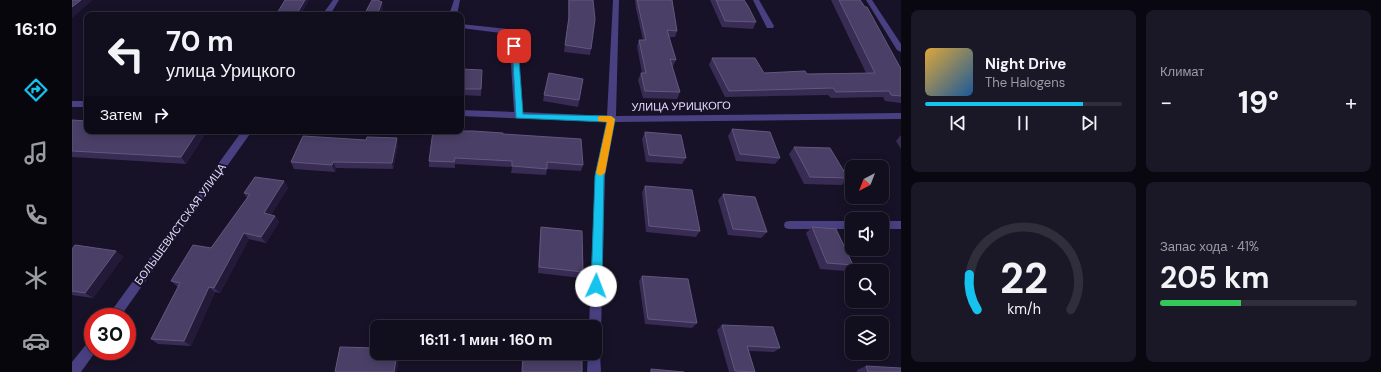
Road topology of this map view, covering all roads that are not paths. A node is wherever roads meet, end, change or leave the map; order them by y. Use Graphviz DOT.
graph roads {
  1 [pos="336,0"];
  2 [pos="457,0"];
  3 [pos="616,0"];
  4 [pos="756,0"];
  5 [pos="869,0"];
  6 [pos="328,12"];
  7 [pos="454,12"];
  8 [pos="464,26"];
  9 [pos="770,26"];
  10 [pos="901,50"];
  11 [pos="72,104"];
  12 [pos="84,104"];
  13 [pos="464,113"];
  14 [pos="519,116"];
  15 [pos="901,116"];
  16 [pos="611,119"];
  17 [pos="245,134"];
  18 [pos="789,225"];
  19 [pos="845,225"];
  20 [pos="889,225"];
  21 [pos="901,225"];
  22 [pos="119,308"];
  23 [pos="595,320"];
  24 [pos="84,358"];
  25 [pos="594,360"];
  26 [pos="74,372"];
  27 [pos="594,372"];
  1 -- 6 [label="street"];
  2 -- 7 [label="street"];
  3 -- 16 [label="street"];
  4 -- 9 [label="street"];
  5 -- 10 [label="street"];
  8 -- 14 [label="street"];
  11 -- 12 [label="street"];
  13 -- 14 [label="street, УЛИЦА УРИЦКОГО"];
  14 -- 16 [label="street, УЛИЦА УРИЦКОГО"];
  15 -- 16 [label="street, УЛИЦА УРИЦКОГО"];
  16 -- 23 [label="street"];
  17 -- 22 [label="street, БОЛЬШЕВИСТСКАЯ УЛИЦА"];
  18 -- 19 [label="street"];
  20 -- 21 [label="street"];
  24 -- 26 [label="street"];
  25 -- 27 [label="street"];
}
